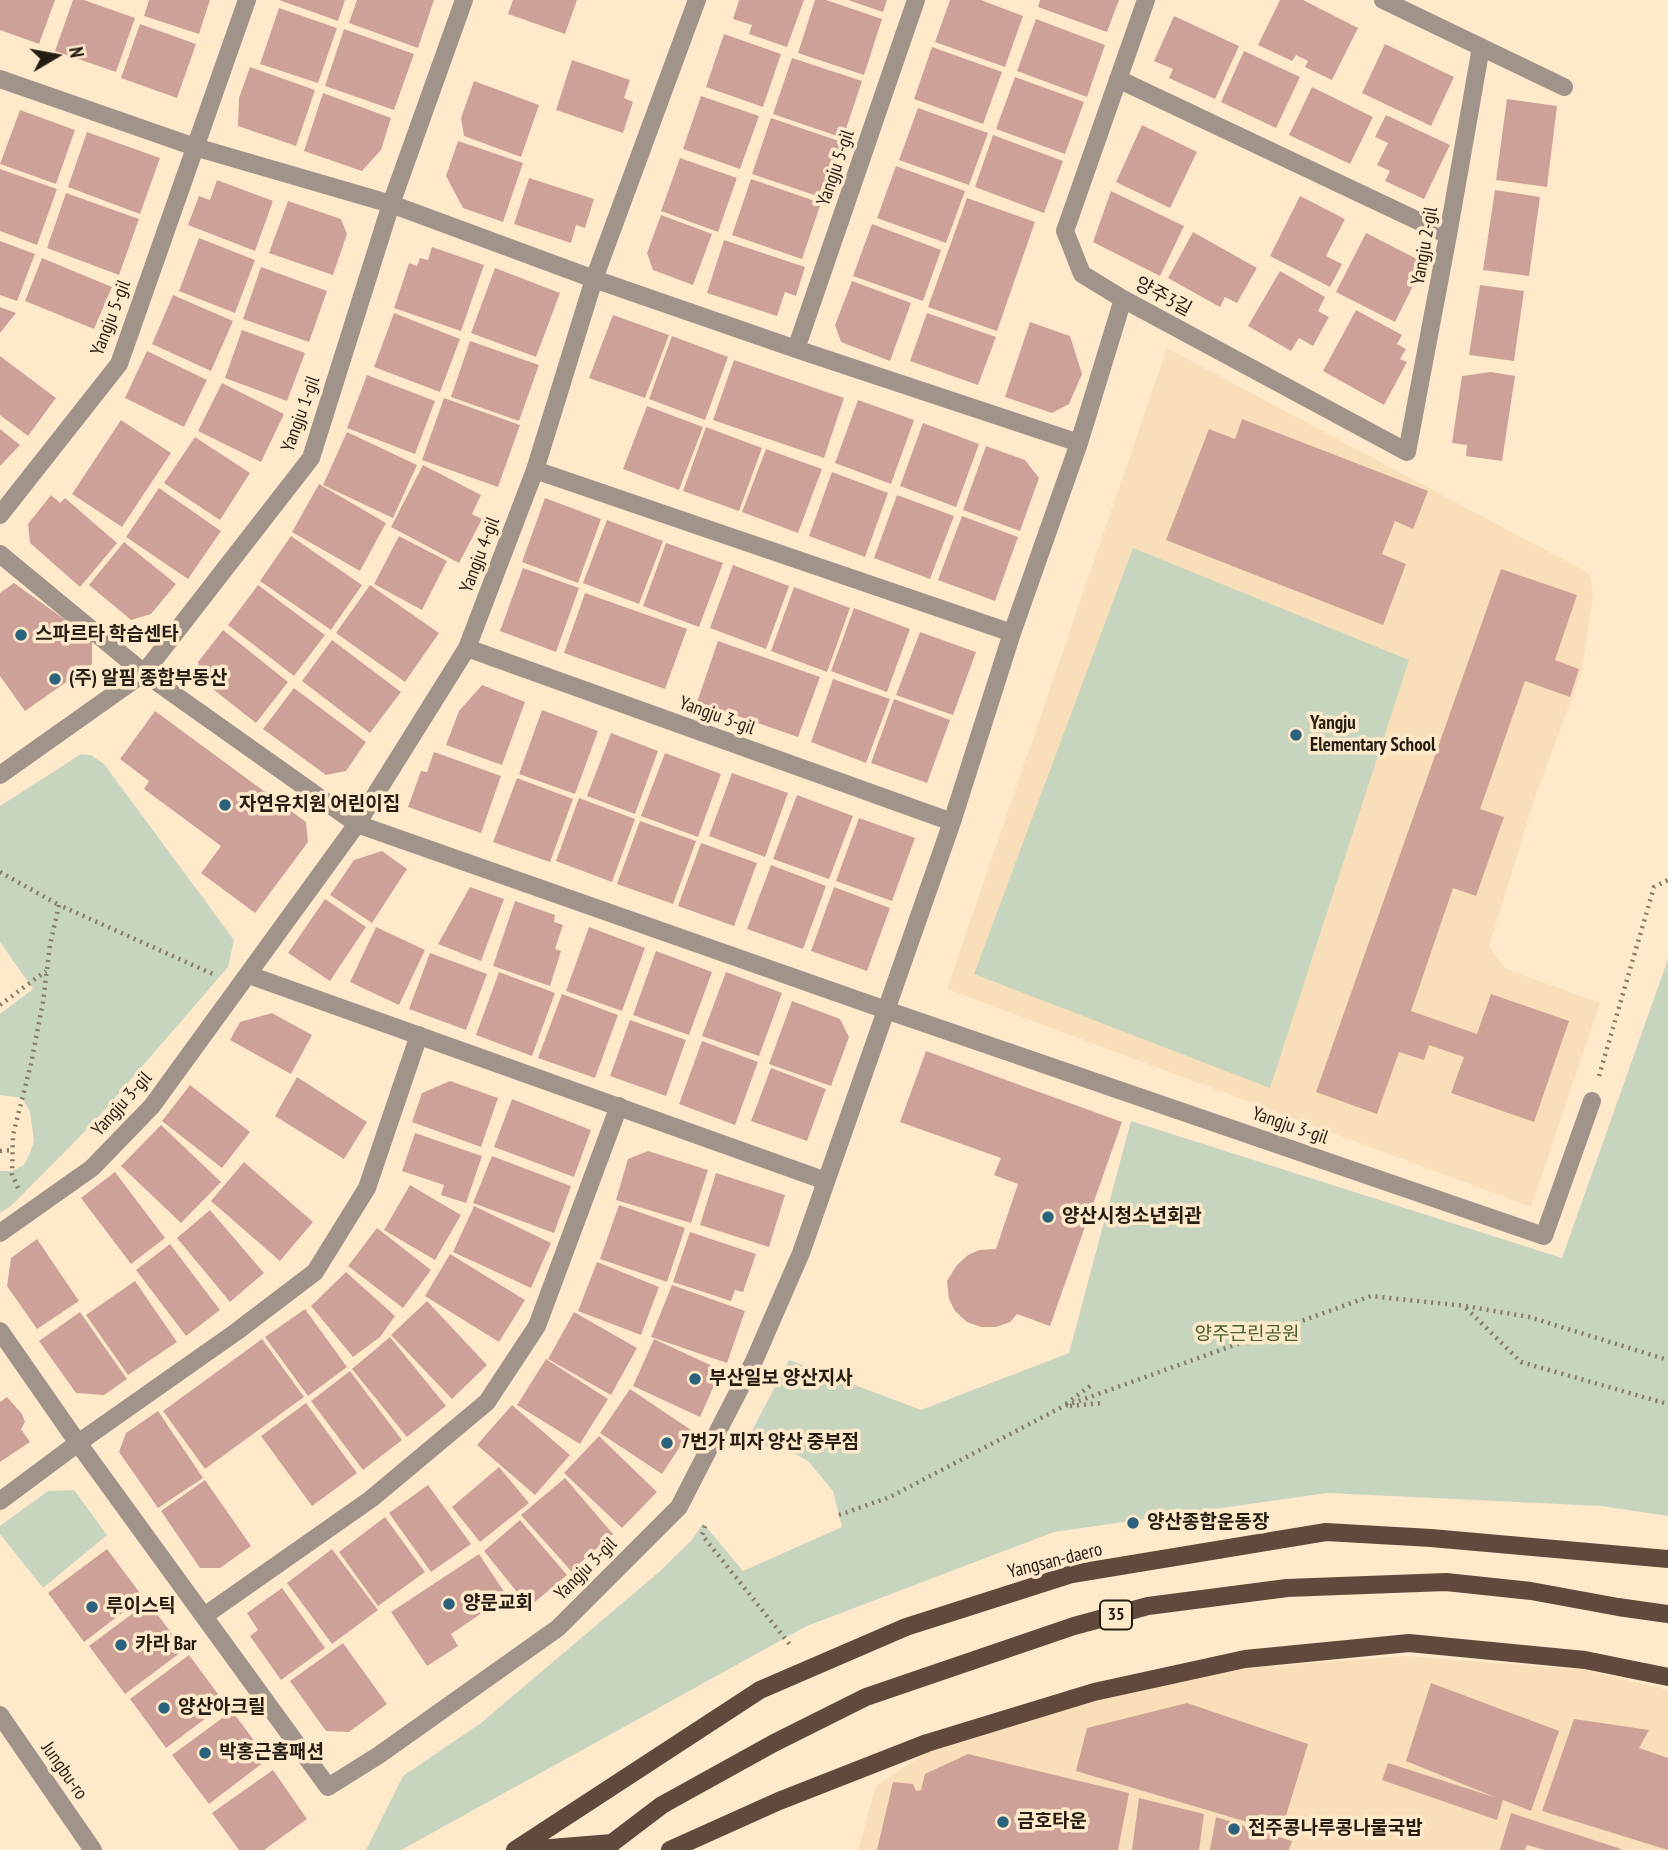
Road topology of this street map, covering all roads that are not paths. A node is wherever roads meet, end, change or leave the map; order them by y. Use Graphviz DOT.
graph roads {
  1 [pos="247,0"];
  2 [pos="464,0"];
  3 [pos="697,0"];
  4 [pos="916,0"];
  5 [pos="1146,0"];
  6 [pos="1383,0"];
  7 [pos="1481,47"];
  8 [pos="0,79"];
  9 [pos="1118,79"];
  10 [pos="1564,87"];
  11 [pos="195,147"];
  12 [pos="391,204"];
  13 [pos="1448,235"];
  14 [pos="594,279"];
  15 [pos="1122,299"];
  16 [pos="796,349"];
  17 [pos="1079,443"];
  18 [pos="1407,452"];
  19 [pos="534,470"];
  20 [pos="0,515"];
  21 [pos="0,554"];
  22 [pos="1012,633"];
  23 [pos="467,648"];
  24 [pos="144,673"];
  25 [pos="0,775"];
  26 [pos="951,822"];
  27 [pos="357,824"];
  28 [pos="244,980"];
  29 [pos="886,1010"];
  30 [pos="419,1035"];
  31 [pos="1592,1101"];
  32 [pos="619,1107"];
  33 [pos="826,1181"];
  34 [pos="0,1233"];
  35 [pos="0,1331"];
  36 [pos="78,1443"];
  37 [pos="0,1501"];
  38 [pos="1668,1559"];
  39 [pos="1668,1614"];
  40 [pos="204,1616"];
  41 [pos="1668,1677"];
  42 [pos="0,1716"];
  43 [pos="610,1847"];
  44 [pos="93,1850"];
  45 [pos="515,1850"];
  46 [pos="526,1850"];
  47 [pos="670,1850"];
  1 -- 11 [label="street, Yangju 5-gil"];
  2 -- 12 [label="street, Yangju 1-gil"];
  3 -- 14 [label="street"];
  4 -- 16 [label="street, Yangju 5-gil"];
  5 -- 9 [label="street, 양주3길"];
  6 -- 7 [label="street"];
  7 -- 10 [label="street"];
  7 -- 13 [label="street, Yangju 2-gil"];
  8 -- 11 [label="street"];
  9 -- 13 [label="street"];
  9 -- 15 [label="street, 양주3길"];
  11 -- 12 [label="street"];
  11 -- 20 [label="street, Yangju 5-gil"];
  12 -- 14 [label="street"];
  12 -- 24 [label="street, Yangju 1-gil"];
  13 -- 18 [label="street, Yangju 2-gil"];
  14 -- 16 [label="street"];
  14 -- 19 [label="street, Yangju 4-gil"];
  15 -- 17 [label="street, Yangju 3-gil"];
  15 -- 18 [label="street, 양주3길"];
  16 -- 17 [label="street"];
  17 -- 22 [label="street, Yangju 3-gil"];
  19 -- 22 [label="street"];
  19 -- 23 [label="street, Yangju 4-gil"];
  21 -- 24 [label="street"];
  22 -- 26 [label="street, Yangju 3-gil"];
  23 -- 26 [label="street, Yangju 3-gil"];
  23 -- 27 [label="street, Yangju 4-gil"];
  24 -- 25 [label="street, Yangju 1-gil"];
  24 -- 27 [label="street"];
  26 -- 29 [label="street, Yangju 3-gil"];
  27 -- 28 [label="street, Yangju 3-gil"];
  27 -- 29 [label="street"];
  28 -- 30 [label="street"];
  28 -- 34 [label="street, Yangju 3-gil"];
  29 -- 31 [label="street, Yangju 3-gil"];
  29 -- 33 [label="street, Yangju 3-gil"];
  30 -- 32 [label="street"];
  30 -- 36 [label="street"];
  32 -- 33 [label="street"];
  32 -- 40 [label="street"];
  33 -- 40 [label="street, Yangju 3-gil"];
  35 -- 36 [label="street, Yangju 3-gil"];
  36 -- 37 [label="street"];
  36 -- 40 [label="street, Yangju 3-gil"];
  38 -- 45 [label="main road, Yangsan-daero"];
  39 -- 43 [label="main road, 35"];
  41 -- 47 [label="main road"];
  42 -- 44 [label="street, Jungbu-ro"];
  43 -- 46 [label="main road"];
}
